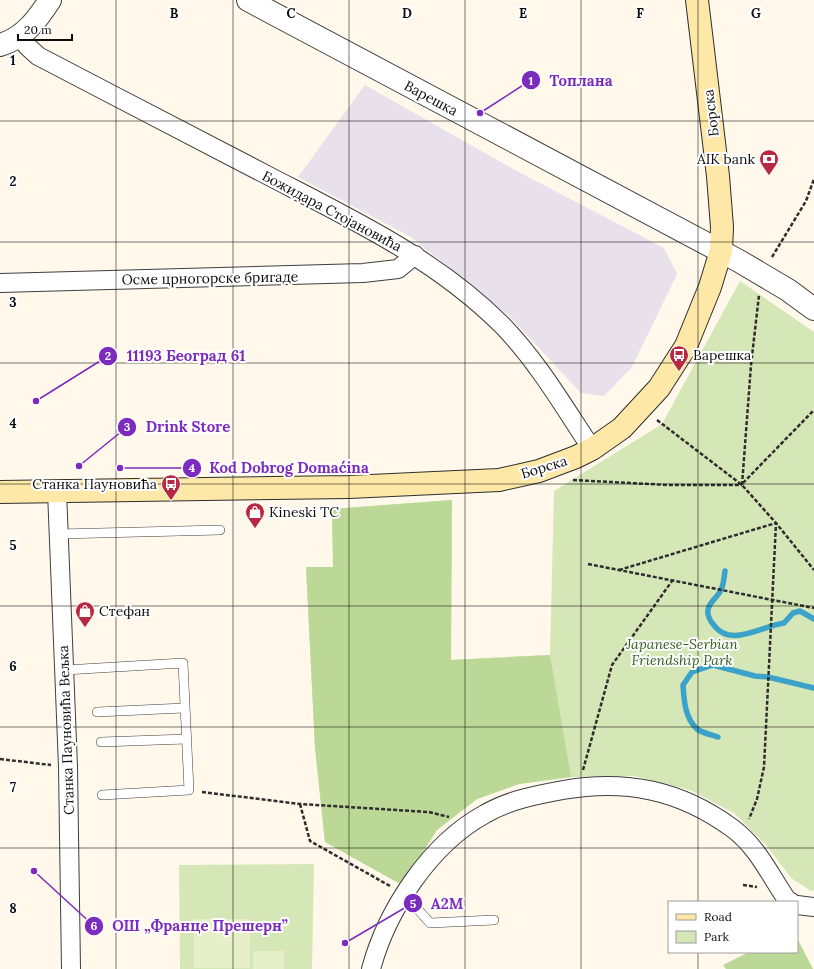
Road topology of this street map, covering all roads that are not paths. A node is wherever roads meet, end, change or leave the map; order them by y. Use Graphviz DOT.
graph roads {
  1 [pos="50,0"];
  2 [pos="248,0"];
  3 [pos="696,0"];
  4 [pos="21,36"];
  5 [pos="0,45"];
  6 [pos="721,251"];
  7 [pos="415,255"];
  8 [pos="0,283"];
  9 [pos="814,309"];
  10 [pos="592,449"];
  11 [pos="57,491"];
  12 [pos="0,492"];
  13 [pos="220,530"];
  14 [pos="59,534"];
  15 [pos="65,670"];
  16 [pos="184,708"];
  17 [pos="97,712"];
  18 [pos="186,739"];
  19 [pos="101,742"];
  20 [pos="102,795"];
  21 [pos="405,895"];
  22 [pos="789,901"];
  23 [pos="798,904"];
  24 [pos="814,907"];
  25 [pos="494,920"];
  26 [pos="71,969"];
  27 [pos="372,969"];
  1 -- 4 [label="street"];
  2 -- 6 [label="street, Варешка"];
  3 -- 6 [label="main road, Борска"];
  4 -- 5 [label="street"];
  4 -- 7 [label="street, Божидара Стојановића"];
  6 -- 9 [label="street, Варешка"];
  6 -- 10 [label="main road, Борска"];
  7 -- 8 [label="street, Осме црногорске бригаде"];
  7 -- 10 [label="street, Божидара Стојановића"];
  10 -- 11 [label="main road, Борска"];
  11 -- 12 [label="main road, Борска"];
  11 -- 14 [label="street, Станка Пауновића Вељка"];
  13 -- 14 [label="lane"];
  14 -- 15 [label="street, Станка Пауновића Вељка"];
  15 -- 16 [label="lane"];
  15 -- 26 [label="street, Станка Пауновића Вељка"];
  16 -- 17 [label="lane"];
  16 -- 18 [label="lane"];
  18 -- 19 [label="lane"];
  18 -- 20 [label="lane"];
  21 -- 22 [label="street"];
  21 -- 25 [label="lane"];
  21 -- 27 [label="street"];
  23 -- 24 [label="street"];
}
